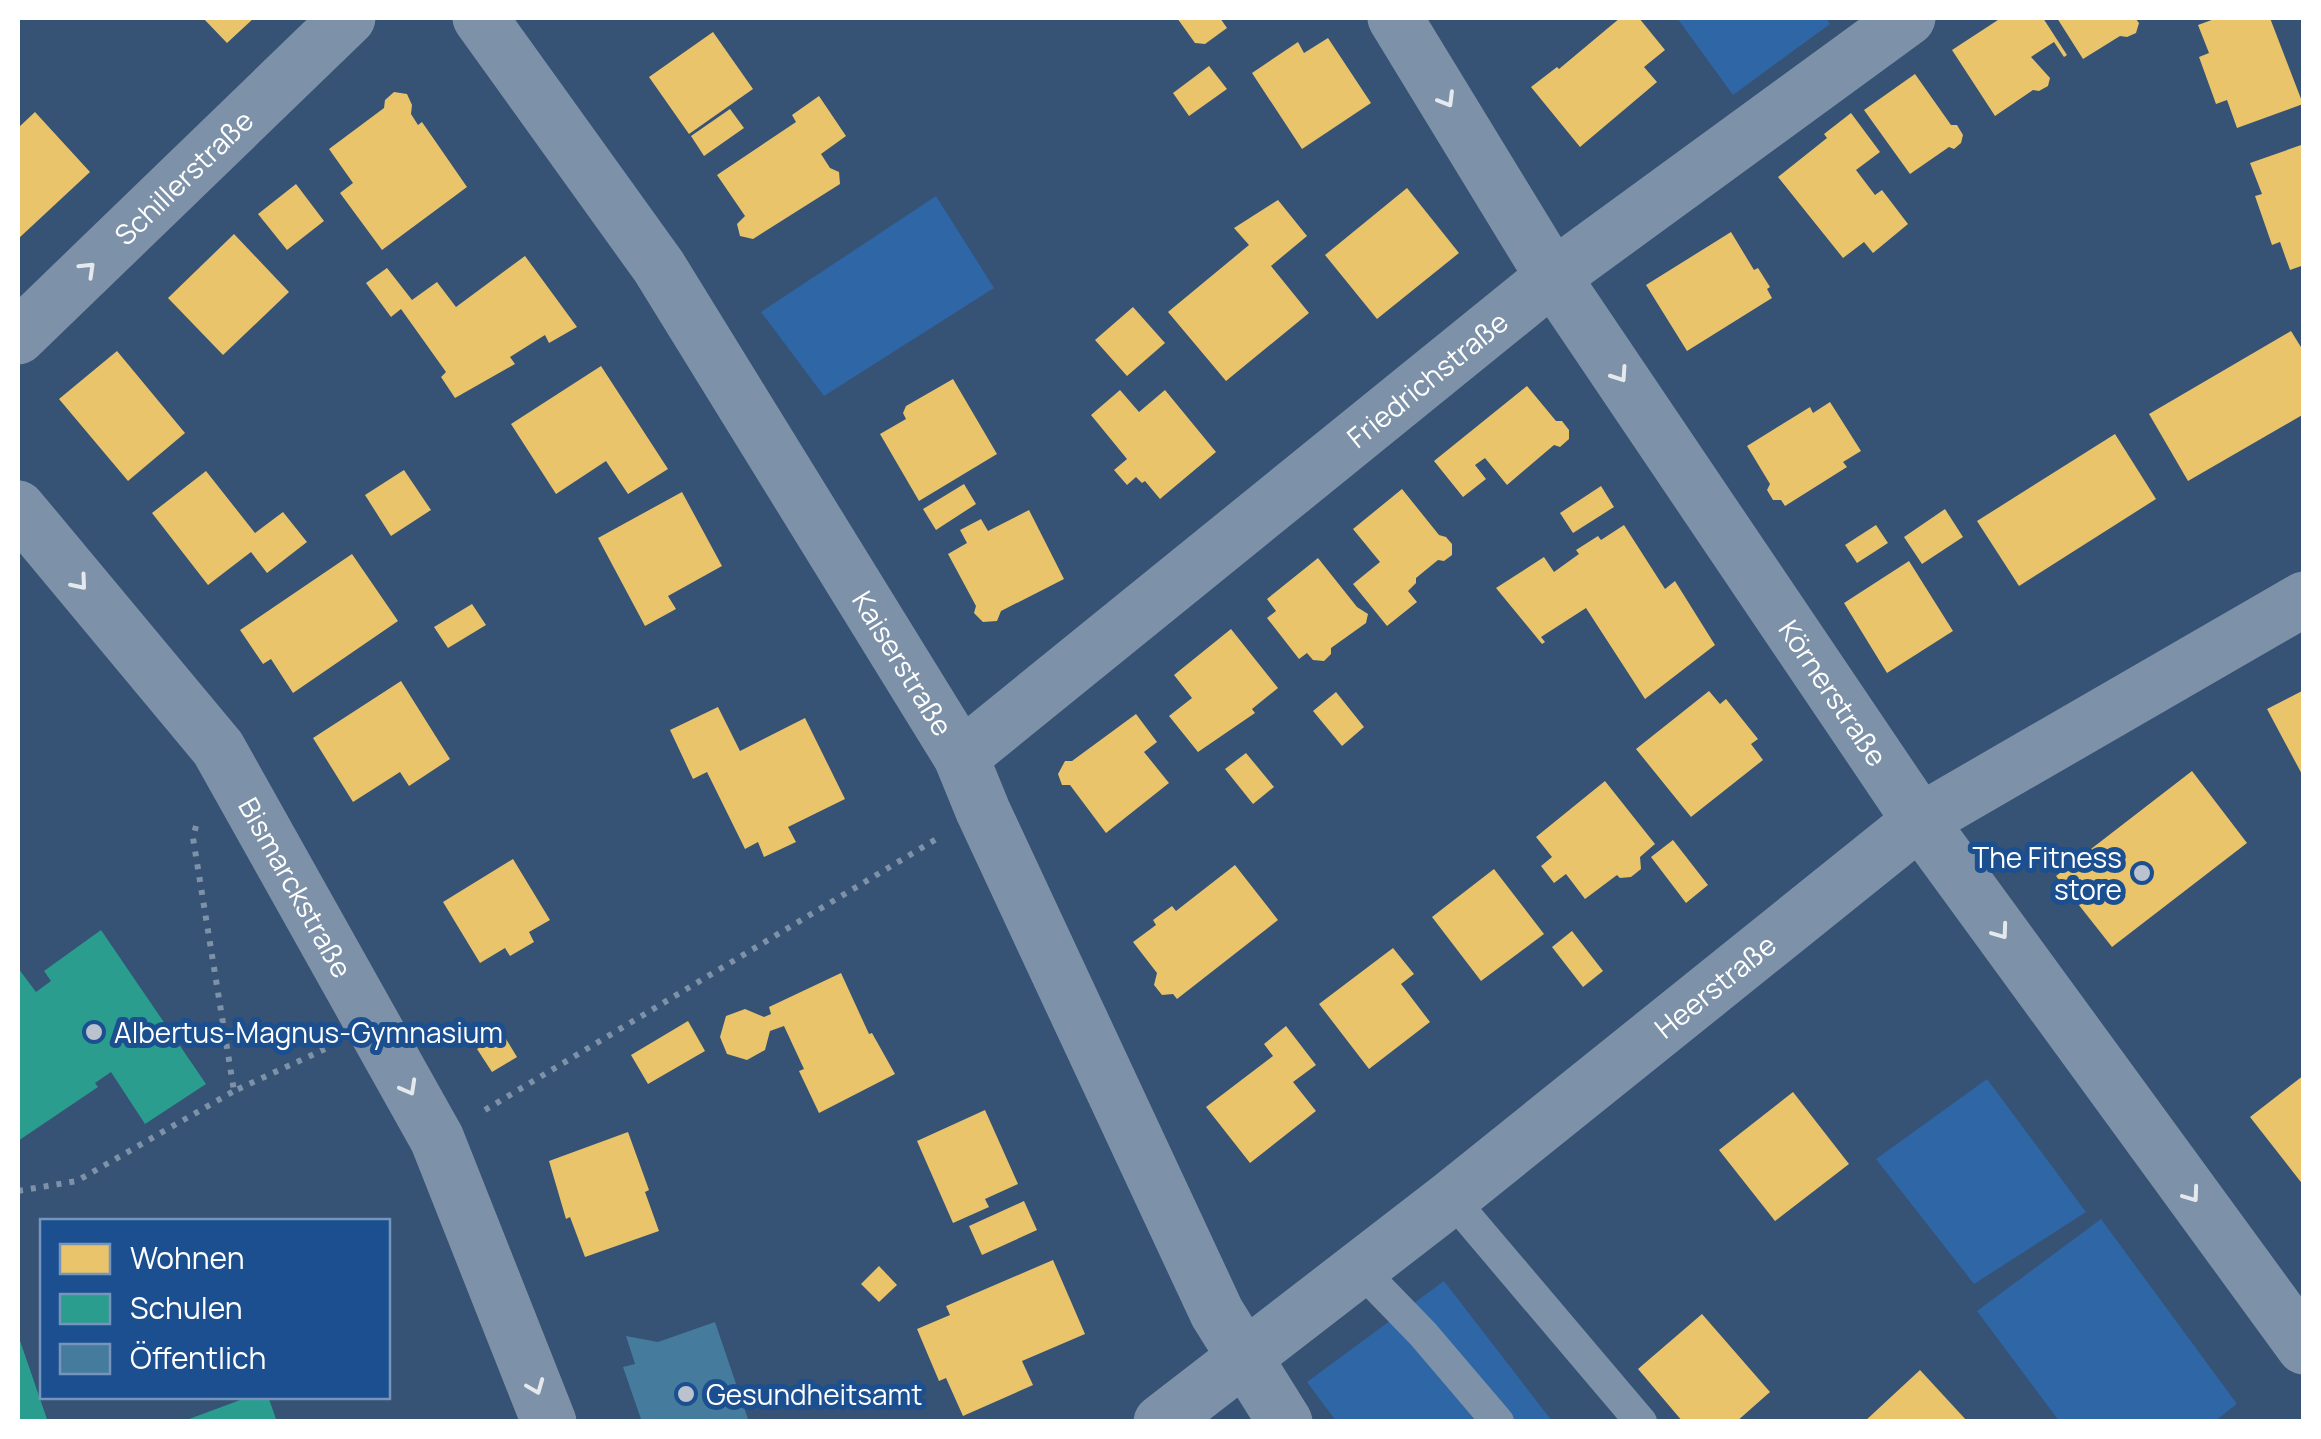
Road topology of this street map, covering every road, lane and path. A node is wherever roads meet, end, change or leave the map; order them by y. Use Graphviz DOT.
graph roads {
  1 [pos="348,18"];
  2 [pos="480,18"];
  3 [pos="1395,18"];
  4 [pos="1908,18"];
  5 [pos="1554,277"];
  6 [pos="18,336"];
  7 [pos="18,508"];
  8 [pos="2304,599"];
  9 [pos="218,748"];
  10 [pos="962,757"];
  11 [pos="983,811"];
  12 [pos="1920,821"];
  13 [pos="375,1026"];
  14 [pos="234,1090"];
  15 [pos="437,1139"];
  16 [pos="18,1191"];
  17 [pos="1451,1198"];
  18 [pos="1360,1268"];
  19 [pos="2304,1347"];
  20 [pos="1242,1358"];
  21 [pos="549,1422"];
  22 [pos="1161,1422"];
  23 [pos="1284,1422"];
  24 [pos="1498,1422"];
  25 [pos="1641,1422"];
  6 -- 1 [label="street, Schillerstraße, one-way"];
  2 -- 10 [label="street, Kaiserstraße"];
  3 -- 5 [label="street, Körnerstraße, one-way"];
  4 -- 5 [label="street, Friedrichstraße"];
  5 -- 10 [label="street, Friedrichstraße"];
  5 -- 12 [label="street, Körnerstraße, one-way"];
  7 -- 9 [label="street, Bismarckstraße, one-way"];
  8 -- 12 [label="street, Heerstraße"];
  9 -- 13 [label="street, Bismarckstraße"];
  9 -- 14 [label="path"];
  10 -- 11 [label="street, Kaiserstraße"];
  11 -- 15 [label="path"];
  11 -- 20 [label="street, Kaiserstraße"];
  12 -- 17 [label="street, Heerstraße"];
  12 -- 19 [label="street, Körnerstraße, one-way"];
  13 -- 14 [label="path"];
  13 -- 15 [label="street, Bismarckstraße, one-way"];
  14 -- 16 [label="path"];
  15 -- 21 [label="street, Bismarckstraße, one-way"];
  17 -- 18 [label="street, Heerstraße"];
  17 -- 25 [label="lane"];
  18 -- 20 [label="street, Heerstraße"];
  18 -- 24 [label="lane"];
  20 -- 22 [label="street, Heerstraße"];
  20 -- 23 [label="street, Kaiserstraße"];
}
